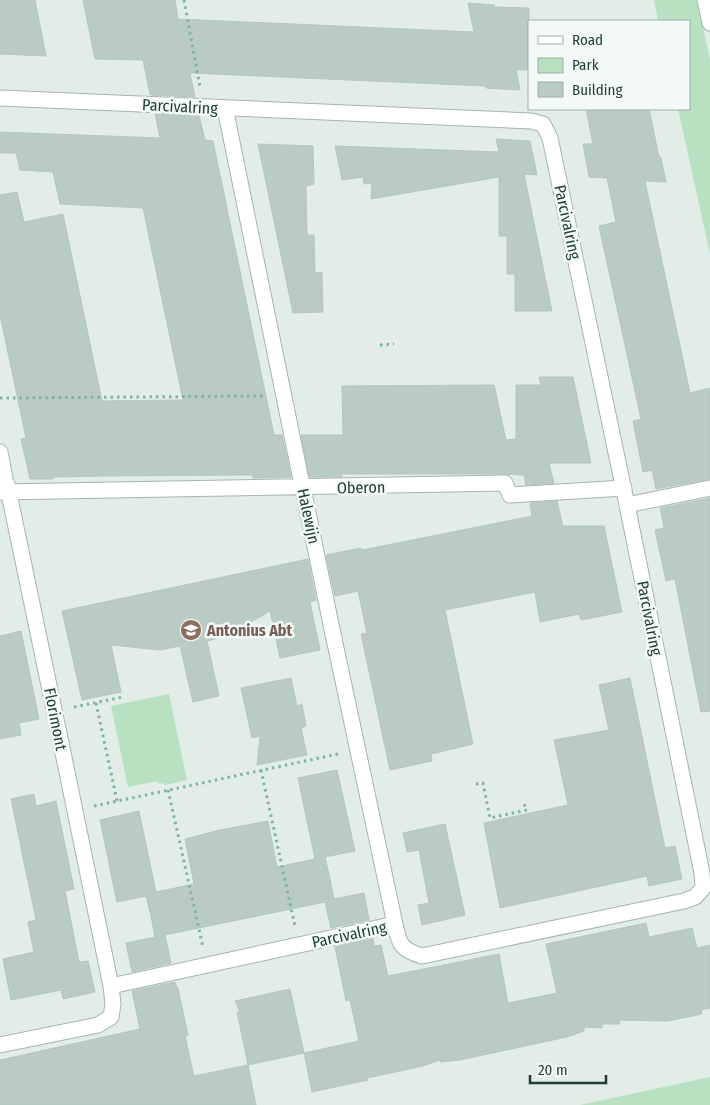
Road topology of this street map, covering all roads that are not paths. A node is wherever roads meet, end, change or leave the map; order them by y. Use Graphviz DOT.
graph roads {
  1 [pos="705,0"];
  2 [pos="710,23"];
  3 [pos="0,98"];
  4 [pos="225,108"];
  5 [pos="0,452"];
  6 [pos="302,482"];
  7 [pos="4,487"];
  8 [pos="624,488"];
  9 [pos="710,488"];
  10 [pos="628,505"];
  11 [pos="395,924"];
  12 [pos="111,986"];
  13 [pos="0,1045"];
  1 -- 2 [label="street"];
  3 -- 4 [label="street, Parcivalring"];
  4 -- 6 [label="street, Halewijn"];
  4 -- 8 [label="street, Parcivalring"];
  5 -- 7 [label="street, Florimont"];
  6 -- 7 [label="street, Oberon"];
  6 -- 8 [label="street, Oberon"];
  6 -- 11 [label="street, Halewijn"];
  7 -- 12 [label="street, Florimont"];
  8 -- 10 [label="street, Parcivalring"];
  9 -- 10 [label="street"];
  10 -- 11 [label="street, Parcivalring"];
  11 -- 12 [label="street, Parcivalring"];
  12 -- 13 [label="street"];
}
